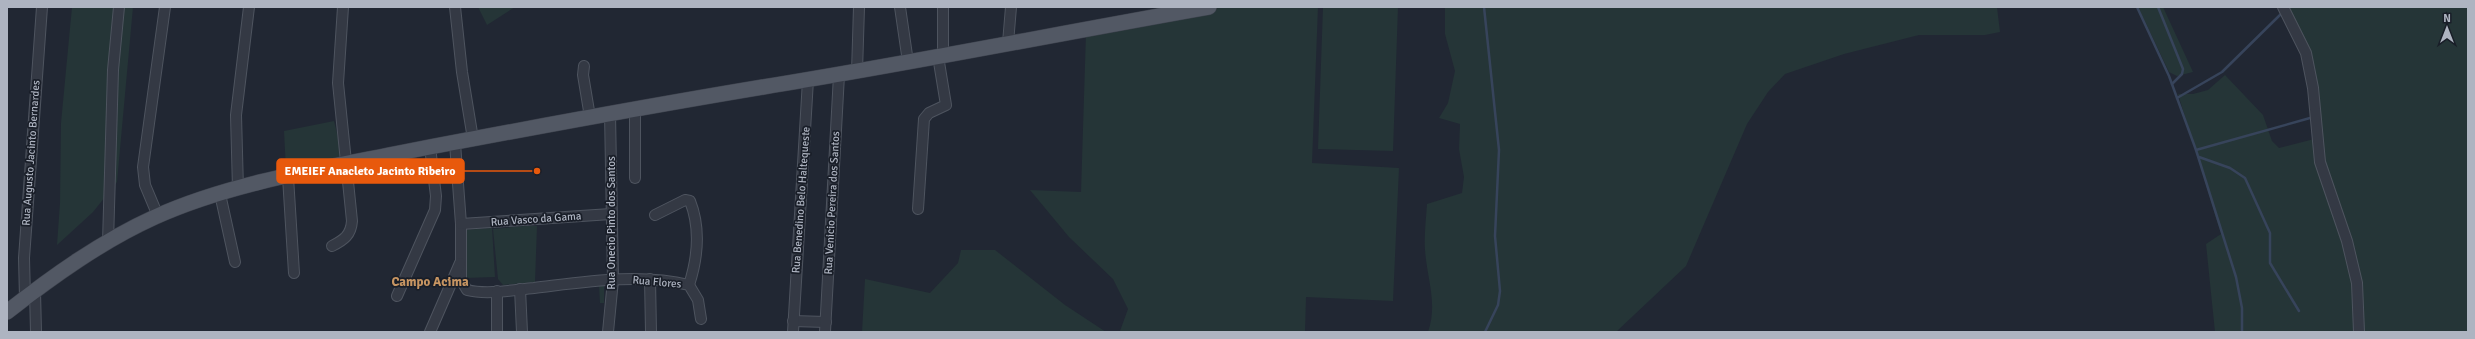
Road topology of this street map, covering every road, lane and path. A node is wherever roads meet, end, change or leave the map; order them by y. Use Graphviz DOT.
graph roads {
  1 [pos="42,7"];
  2 [pos="119,7"];
  3 [pos="165,7"];
  4 [pos="249,7"];
  5 [pos="344,7"];
  6 [pos="455,7"];
  7 [pos="859,7"];
  8 [pos="900,7"];
  9 [pos="943,7"];
  10 [pos="1011,7"];
  11 [pos="1209,7"];
  12 [pos="2283,7"];
  13 [pos="1008,43"];
  14 [pos="941,56"];
  15 [pos="908,62"];
  16 [pos="584,66"];
  17 [pos="856,72"];
  18 [pos="839,75"];
  19 [pos="808,80"];
  20 [pos="635,108"];
  21 [pos="610,113"];
  22 [pos="590,117"];
  23 [pos="473,139"];
  24 [pos="455,143"];
  25 [pos="430,147"];
  26 [pos="347,164"];
  27 [pos="288,177"];
  28 [pos="635,178"];
  29 [pos="238,189"];
  30 [pos="220,194"];
  31 [pos="918,209"];
  32 [pos="611,214"];
  33 [pos="655,215"];
  34 [pos="158,216"];
  35 [pos="461,224"];
  36 [pos="108,242"];
  37 [pos="332,246"];
  38 [pos="461,260"];
  39 [pos="235,262"];
  40 [pos="294,273"];
  41 [pos="650,279"];
  42 [pos="613,280"];
  43 [pos="689,285"];
  44 [pos="520,289"];
  45 [pos="497,291"];
  46 [pos="30,294"];
  47 [pos="397,296"];
  48 [pos="7,312"];
  49 [pos="702,319"];
  50 [pos="793,321"];
  51 [pos="826,327"];
  52 [pos="36,332"];
  53 [pos="430,332"];
  54 [pos="496,332"];
  55 [pos="522,332"];
  56 [pos="608,332"];
  57 [pos="651,332"];
  58 [pos="793,332"];
  59 [pos="2359,332"];
  1 -- 46 [label="street, Rua Augusto Jacinto Bernardes"];
  2 -- 36 [label="street"];
  3 -- 34 [label="street"];
  4 -- 29 [label="street"];
  5 -- 26 [label="street"];
  6 -- 23 [label="street"];
  7 -- 17 [label="street"];
  8 -- 15 [label="street"];
  9 -- 14 [label="street"];
  10 -- 13 [label="street"];
  11 -- 13 [label="main road"];
  12 -- 59 [label="street"];
  13 -- 14 [label="main road"];
  14 -- 15 [label="main road"];
  14 -- 31 [label="street"];
  15 -- 17 [label="main road"];
  16 -- 22 [label="street"];
  17 -- 18 [label="main road"];
  18 -- 19 [label="main road"];
  18 -- 51 [label="street, Rua Venicio Pereira dos Santos"];
  19 -- 20 [label="main road"];
  19 -- 50 [label="street, Rua Benedino Belo Haltequeste"];
  20 -- 21 [label="main road"];
  20 -- 28 [label="street"];
  21 -- 22 [label="main road"];
  21 -- 32 [label="street, Rua Onecio Pinto dos Santos"];
  22 -- 23 [label="main road"];
  23 -- 24 [label="main road"];
  24 -- 25 [label="main road"];
  24 -- 35 [label="street"];
  25 -- 26 [label="main road"];
  25 -- 47 [label="street"];
  26 -- 27 [label="main road"];
  26 -- 37 [label="street"];
  27 -- 29 [label="main road"];
  27 -- 40 [label="street"];
  29 -- 30 [label="main road"];
  30 -- 34 [label="main road"];
  30 -- 39 [label="street"];
  32 -- 35 [label="street, Rua Vasco da Gama"];
  32 -- 42 [label="street, Rua Onecio Pinto dos Santos"];
  33 -- 43 [label="street"];
  34 -- 36 [label="main road"];
  35 -- 38 [label="street"];
  36 -- 46 [label="main road"];
  38 -- 45 [label="street, Rua Flores"];
  38 -- 53 [label="street"];
  41 -- 42 [label="street, Rua Flores"];
  41 -- 43 [label="street, Rua Flores"];
  41 -- 57 [label="street"];
  42 -- 44 [label="street, Rua Flores"];
  42 -- 56 [label="street, Rua Onecio Pinto dos Santos"];
  43 -- 49 [label="street, Rua Flores"];
  44 -- 45 [label="street, Rua Flores"];
  44 -- 55 [label="street"];
  45 -- 54 [label="street"];
  46 -- 48 [label="main road"];
  46 -- 52 [label="street, Rua Augusto Jacinto Bernardes"];
  50 -- 51 [label="street"];
  50 -- 58 [label="street, Rua Benedino Belo Haltequeste"];
}
